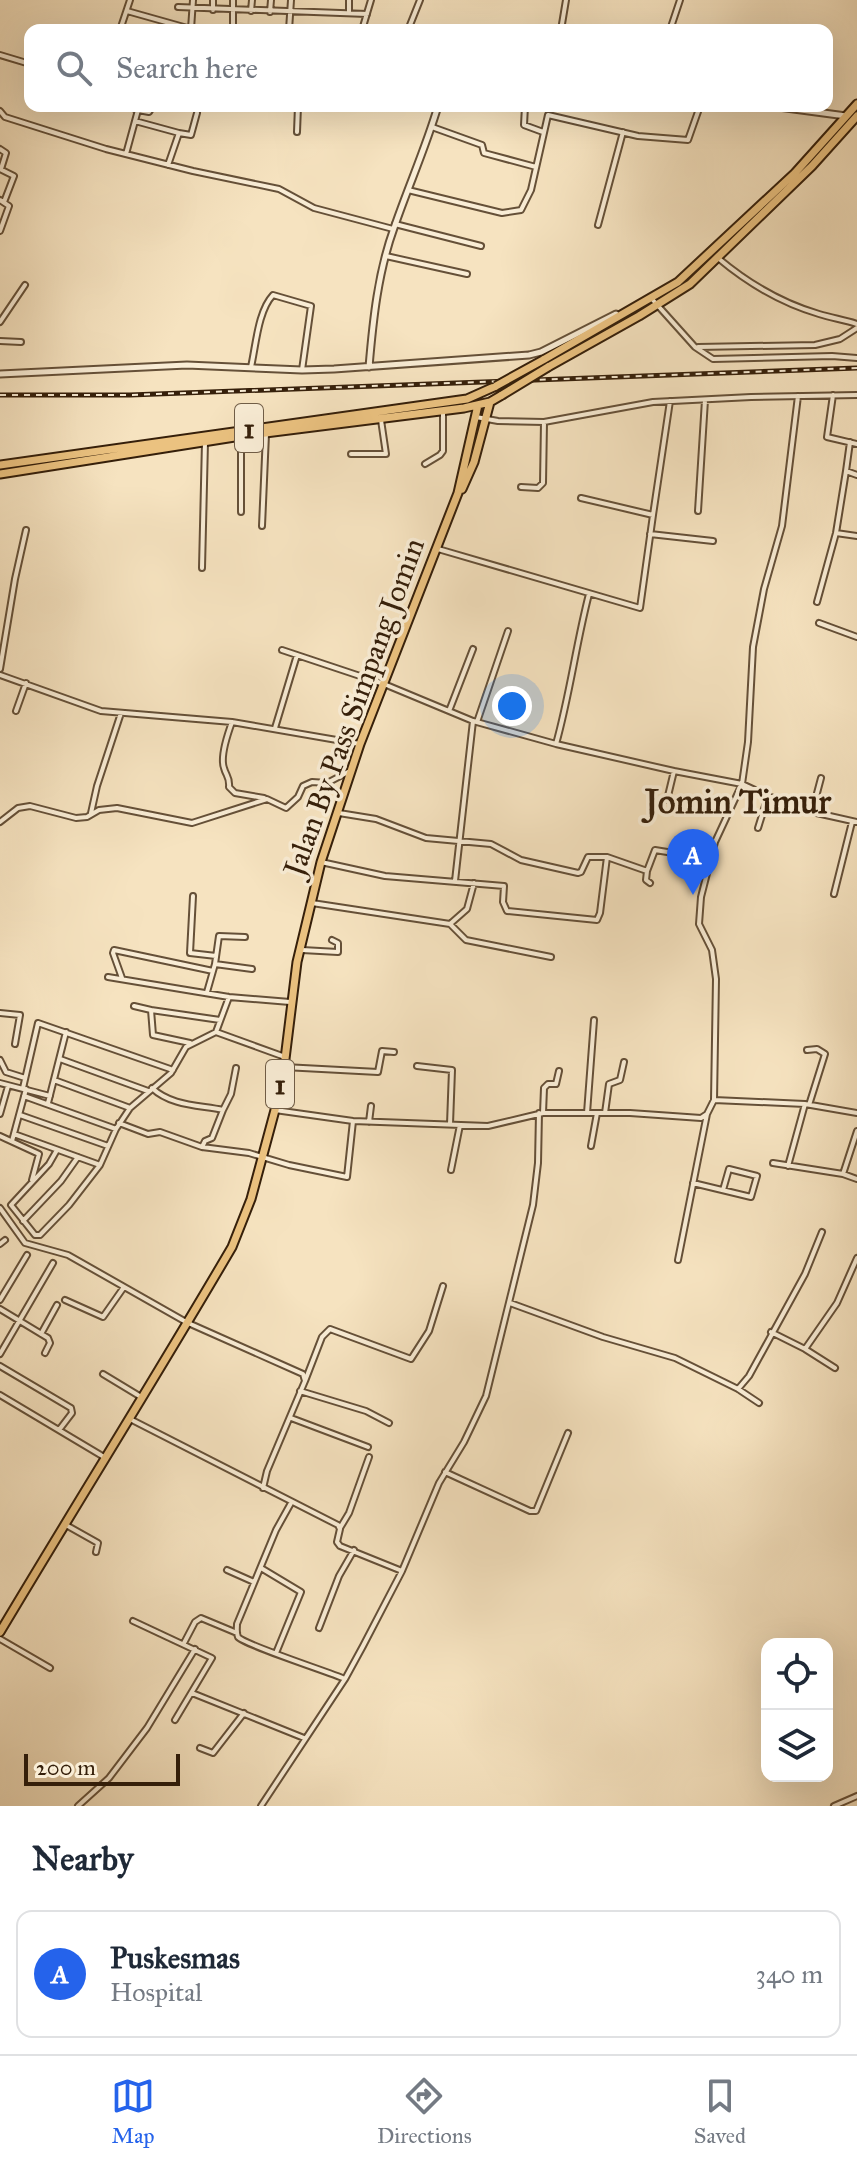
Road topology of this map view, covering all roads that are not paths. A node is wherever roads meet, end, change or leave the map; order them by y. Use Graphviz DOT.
graph roads {
  1 [pos="130,0"];
  2 [pos="193,0"];
  3 [pos="213,0"];
  4 [pos="233,0"];
  5 [pos="252,0"];
  6 [pos="271,0"];
  7 [pos="291,0"];
  8 [pos="311,0"];
  9 [pos="349,0"];
  10 [pos="371,0"];
  11 [pos="420,0"];
  12 [pos="566,0"];
  13 [pos="680,0"];
  14 [pos="178,7"];
  15 [pos="192,8"];
  16 [pos="213,10"];
  17 [pos="127,11"];
  18 [pos="233,11"];
  19 [pos="251,11"];
  20 [pos="290,11"];
  21 [pos="310,11"];
  22 [pos="270,12"];
  23 [pos="349,13"];
  24 [pos="367,14"];
  25 [pos="122,24"];
  26 [pos="173,24"];
  27 [pos="191,24"];
  28 [pos="233,24"];
  29 [pos="289,24"];
  30 [pos="364,24"];
  31 [pos="410,24"];
  32 [pos="562,24"];
  33 [pos="672,24"];
  34 [pos="0,55"];
  35 [pos="24,62"];
  36 [pos="857,104"];
  37 [pos="0,111"];
  38 [pos="137,112"];
  39 [pos="298,112"];
  40 [pos="436,112"];
  41 [pos="525,112"];
  42 [pos="698,112"];
  43 [pos="809,112"];
  44 [pos="197,113"];
  45 [pos="854,119"];
  46 [pos="135,121"];
  47 [pos="432,127"];
  48 [pos="297,132"];
  49 [pos="543,132"];
  50 [pos="623,132"];
  51 [pos="179,133"];
  52 [pos="0,149"];
  53 [pos="126,154"];
  54 [pos="168,165"];
  55 [pos="536,167"];
  56 [pos="0,169"];
  57 [pos="408,190"];
  58 [pos="2,201"];
  59 [pos="598,225"];
  60 [pos="394,227"];
  61 [pos="0,231"];
  62 [pos="481,246"];
  63 [pos="386,256"];
  64 [pos="718,258"];
  65 [pos="467,274"];
  66 [pos="25,285"];
  67 [pos="654,302"];
  68 [pos="634,313"];
  69 [pos="0,322"];
  70 [pos="857,326"];
  71 [pos="0,341"];
  72 [pos="21,342"];
  73 [pos="695,347"];
  74 [pos="857,358"];
  75 [pos="546,363"];
  76 [pos="369,367"];
  77 [pos="251,369"];
  78 [pos="302,370"];
  79 [pos="0,372"];
  80 [pos="833,395"];
  81 [pos="857,395"];
  82 [pos="798,396"];
  83 [pos="705,400"];
  84 [pos="670,401"];
  85 [pos="490,402"];
  86 [pos="478,405"];
  87 [pos="464,408"];
  88 [pos="443,411"];
  89 [pos="481,418"];
  90 [pos="381,419"];
  91 [pos="544,422"];
  92 [pos="266,434"];
  93 [pos="241,436"];
  94 [pos="472,439"];
  95 [pos="205,442"];
  96 [pos="850,442"];
  97 [pos="857,444"];
  98 [pos="351,454"];
  99 [pos="425,464"];
  100 [pos="0,465"];
  101 [pos="846,471"];
  102 [pos="0,474"];
  103 [pos="857,475"];
  104 [pos="521,487"];
  105 [pos="458,493"];
  106 [pos="581,498"];
  107 [pos="698,511"];
  108 [pos="241,512"];
  109 [pos="653,515"];
  110 [pos="262,526"];
  111 [pos="26,530"];
  112 [pos="836,533"];
  113 [pos="650,534"];
  114 [pos="857,536"];
  115 [pos="713,541"];
  116 [pos="436,548"];
  117 [pos="202,568"];
  118 [pos="589,594"];
  119 [pos="817,602"];
  120 [pos="819,623"];
  121 [pos="508,631"];
  122 [pos="857,637"];
  123 [pos="473,649"];
  124 [pos="282,650"];
  125 [pos="297,655"];
  126 [pos="0,669"];
  127 [pos="0,675"];
  128 [pos="26,683"];
  129 [pos="384,684"];
  130 [pos="16,711"];
  131 [pos="449,711"];
  132 [pos="121,713"];
  133 [pos="475,721"];
  134 [pos="232,722"];
  135 [pos="275,728"];
  136 [pos="360,744"];
  137 [pos="556,744"];
  138 [pos="350,771"];
  139 [pos="674,771"];
  140 [pos="821,778"];
  141 [pos="742,784"];
  142 [pos="768,796"];
  143 [pos="267,799"];
  144 [pos="667,800"];
  145 [pos="337,812"];
  146 [pos="812,812"];
  147 [pos="91,813"];
  148 [pos="0,822"];
  149 [pos="855,822"];
  150 [pos="758,828"];
  151 [pos="458,842"];
  152 [pos="607,857"];
  153 [pos="710,859"];
  154 [pos="321,862"];
  155 [pos="647,871"];
  156 [pos="455,881"];
  157 [pos="474,883"];
  158 [pos="650,883"];
  159 [pos="834,894"];
  160 [pos="193,896"];
  161 [pos="310,903"];
  162 [pos="450,924"];
  163 [pos="245,937"];
  164 [pos="332,940"];
  165 [pos="299,950"];
  166 [pos="216,956"];
  167 [pos="551,957"];
  168 [pos="215,964"];
  169 [pos="252,969"];
  170 [pos="213,971"];
  171 [pos="108,977"];
  172 [pos="122,978"];
  173 [pos="207,992"];
  174 [pos="229,997"];
  175 [pos="290,1002"];
  176 [pos="134,1006"];
  177 [pos="151,1010"];
  178 [pos="1,1015"];
  179 [pos="220,1020"];
  180 [pos="594,1020"];
  181 [pos="66,1032"];
  182 [pos="216,1032"];
  183 [pos="192,1043"];
  184 [pos="15,1044"];
  185 [pos="807,1050"];
  186 [pos="394,1052"];
  187 [pos="285,1057"];
  188 [pos="60,1059"];
  189 [pos="0,1060"];
  190 [pos="624,1062"];
  191 [pos="417,1066"];
  192 [pos="284,1067"];
  193 [pos="236,1068"];
  194 [pos="173,1070"];
  195 [pos="559,1071"];
  196 [pos="25,1079"];
  197 [pos="54,1080"];
  198 [pos="0,1083"];
  199 [pos="8,1086"];
  200 [pos="24,1089"];
  201 [pos="150,1090"];
  202 [pos="24,1096"];
  203 [pos="50,1096"];
  204 [pos="714,1100"];
  205 [pos="48,1103"];
  206 [pos="807,1104"];
  207 [pos="371,1106"];
  208 [pos="130,1108"];
  209 [pos="223,1110"];
  210 [pos="275,1110"];
  211 [pos="541,1113"];
  212 [pos="587,1113"];
  213 [pos="597,1113"];
  214 [pos="605,1113"];
  215 [pos="857,1113"];
  216 [pos="0,1114"];
  217 [pos="707,1114"];
  218 [pos="20,1115"];
  219 [pos="353,1121"];
  220 [pos="369,1122"];
  221 [pos="450,1124"];
  222 [pos="460,1125"];
  223 [pos="118,1126"];
  224 [pos="857,1131"];
  225 [pos="14,1134"];
  226 [pos="0,1136"];
  227 [pos="12,1141"];
  228 [pos="109,1146"];
  229 [pos="591,1146"];
  230 [pos="202,1147"];
  231 [pos="57,1150"];
  232 [pos="78,1157"];
  233 [pos="263,1157"];
  234 [pos="773,1163"];
  235 [pos="100,1165"];
  236 [pos="788,1166"];
  237 [pos="451,1170"];
  238 [pos="843,1174"];
  239 [pos="857,1179"];
  240 [pos="31,1182"];
  241 [pos="693,1183"];
  242 [pos="723,1190"];
  243 [pos="0,1208"];
  244 [pos="23,1221"];
  245 [pos="822,1232"];
  246 [pos="27,1255"];
  247 [pos="857,1258"];
  248 [pos="678,1260"];
  249 [pos="53,1263"];
  250 [pos="443,1286"];
  251 [pos="124,1287"];
  252 [pos="0,1300"];
  253 [pos="65,1300"];
  254 [pos="510,1303"];
  255 [pos="57,1305"];
  256 [pos="0,1309"];
  257 [pos="19,1322"];
  258 [pos="186,1322"];
  259 [pos="771,1332"];
  260 [pos="41,1334"];
  261 [pos="805,1349"];
  262 [pos="45,1353"];
  263 [pos="0,1354"];
  264 [pos="0,1366"];
  265 [pos="835,1368"];
  266 [pos="103,1374"];
  267 [pos="305,1381"];
  268 [pos="738,1389"];
  269 [pos="300,1391"];
  270 [pos="0,1395"];
  271 [pos="141,1397"];
  272 [pos="759,1403"];
  273 [pos="291,1418"];
  274 [pos="130,1419"];
  275 [pos="389,1423"];
  276 [pos="59,1430"];
  277 [pos="568,1433"];
  278 [pos="368,1447"];
  279 [pos="104,1457"];
  280 [pos="369,1457"];
  281 [pos="445,1472"];
  282 [pos="263,1488"];
  283 [pos="291,1503"];
  284 [pos="64,1524"];
  285 [pos="340,1528"];
  286 [pos="354,1550"];
  287 [pos="96,1552"];
  288 [pos="261,1568"];
  289 [pos="227,1570"];
  290 [pos="402,1571"];
  291 [pos="255,1582"];
  292 [pos="133,1621"];
  293 [pos="319,1628"];
  294 [pos="0,1632"];
  295 [pos="237,1633"];
  296 [pos="0,1639"];
  297 [pos="184,1643"];
  298 [pos="195,1649"];
  299 [pos="276,1653"];
  300 [pos="50,1668"];
  301 [pos="345,1679"];
  302 [pos="192,1693"];
  303 [pos="244,1713"];
  304 [pos="175,1720"];
  305 [pos="304,1738"];
  306 [pos="200,1748"];
  307 [pos="857,1796"];
  308 [pos="78,1806"];
  309 [pos="261,1806"];
  310 [pos="834,1806"];
  1 -- 17 [label="street"];
  2 -- 15 [label="street"];
  3 -- 16 [label="street"];
  4 -- 18 [label="street"];
  5 -- 19 [label="street"];
  6 -- 22 [label="street"];
  7 -- 20 [label="street"];
  8 -- 21 [label="street"];
  9 -- 23 [label="street"];
  10 -- 24 [label="street"];
  11 -- 31 [label="street"];
  12 -- 32 [label="street"];
  13 -- 33 [label="street"];
  14 -- 15 [label="street"];
  15 -- 16 [label="street"];
  15 -- 27 [label="street"];
  16 -- 18 [label="street"];
  17 -- 25 [label="street"];
  17 -- 26 [label="street"];
  18 -- 19 [label="street"];
  18 -- 28 [label="street"];
  19 -- 22 [label="street"];
  20 -- 21 [label="street"];
  20 -- 22 [label="street"];
  20 -- 29 [label="street"];
  21 -- 23 [label="street"];
  23 -- 24 [label="street"];
  24 -- 30 [label="street"];
  34 -- 35 [label="street"];
  36 -- 45 [label="highway, 1"];
  37 -- 53 [label="street"];
  38 -- 46 [label="street"];
  39 -- 48 [label="street"];
  40 -- 47 [label="street"];
  41 -- 49 [label="street"];
  42 -- 50 [label="street"];
  43 -- 45 [label="street"];
  44 -- 51 [label="street"];
  45 -- 64 [label="highway, 1"];
  45 -- 67 [label="highway, 1"];
  46 -- 51 [label="street"];
  46 -- 53 [label="street"];
  47 -- 55 [label="street"];
  47 -- 57 [label="street"];
  49 -- 50 [label="street"];
  49 -- 55 [label="street"];
  50 -- 59 [label="street"];
  51 -- 54 [label="street"];
  52 -- 56 [label="street"];
  53 -- 54 [label="street"];
  54 -- 60 [label="street"];
  55 -- 57 [label="street"];
  56 -- 58 [label="street"];
  57 -- 60 [label="street"];
  58 -- 61 [label="street"];
  60 -- 62 [label="street"];
  60 -- 63 [label="street"];
  63 -- 65 [label="street"];
  63 -- 76 [label="street"];
  64 -- 67 [label="highway, 1"];
  64 -- 70 [label="street"];
  66 -- 69 [label="street"];
  67 -- 68 [label="highway, 1"];
  67 -- 73 [label="street"];
  68 -- 75 [label="highway, 1"];
  68 -- 76 [label="street"];
  70 -- 73 [label="street"];
  71 -- 72 [label="street"];
  73 -- 74 [label="street"];
  75 -- 85 [label="highway, 1, bridge"];
  75 -- 100 [label="highway, 1, bridge"];
  76 -- 78 [label="street"];
  77 -- 78 [label="street"];
  77 -- 78 [label="street"];
  77 -- 79 [label="street"];
  80 -- 81 [label="street"];
  80 -- 82 [label="street"];
  80 -- 96 [label="street"];
  82 -- 83 [label="street"];
  82 -- 141 [label="street"];
  83 -- 84 [label="street"];
  83 -- 107 [label="street"];
  84 -- 91 [label="street"];
  84 -- 109 [label="street"];
  85 -- 86 [label="highway, 1"];
  85 -- 89 [label="highway, Jalan By Pass Simpang Jomin / 1"];
  86 -- 87 [label="highway, 1"];
  86 -- 89 [label="highway, Jalan By Pass Simpang Jomin / 1"];
  87 -- 88 [label="highway, 1"];
  87 -- 94 [label="highway"];
  88 -- 90 [label="highway, 1"];
  88 -- 99 [label="street"];
  89 -- 91 [label="street"];
  89 -- 94 [label="highway, Jalan By Pass Simpang Jomin / 1"];
  89 -- 105 [label="highway, Jalan By Pass Simpang Jomin / 1"];
  90 -- 92 [label="highway, 1"];
  90 -- 98 [label="street"];
  91 -- 104 [label="street"];
  92 -- 93 [label="highway, 1"];
  92 -- 110 [label="street"];
  93 -- 95 [label="highway, 1"];
  93 -- 108 [label="street"];
  94 -- 105 [label="highway, Jalan By Pass Simpang Jomin / 1"];
  95 -- 102 [label="highway, 1"];
  95 -- 117 [label="street"];
  96 -- 97 [label="street"];
  96 -- 101 [label="street"];
  101 -- 103 [label="street"];
  101 -- 112 [label="street"];
  105 -- 116 [label="highway, Jalan By Pass Simpang Jomin / 1"];
  106 -- 109 [label="street"];
  109 -- 113 [label="street"];
  111 -- 126 [label="street"];
  112 -- 114 [label="street"];
  112 -- 119 [label="street"];
  113 -- 115 [label="street"];
  113 -- 118 [label="street"];
  116 -- 118 [label="street"];
  116 -- 129 [label="highway, Jalan By Pass Simpang Jomin / 1"];
  118 -- 137 [label="street"];
  120 -- 122 [label="street"];
  121 -- 133 [label="street"];
  123 -- 131 [label="street"];
  124 -- 125 [label="street"];
  125 -- 129 [label="street"];
  125 -- 135 [label="street"];
  127 -- 128 [label="street"];
  128 -- 130 [label="street"];
  128 -- 132 [label="street"];
  129 -- 131 [label="street"];
  129 -- 136 [label="highway, Jalan By Pass Simpang Jomin / 1"];
  131 -- 133 [label="street"];
  132 -- 134 [label="street"];
  132 -- 147 [label="street"];
  133 -- 137 [label="street"];
  133 -- 151 [label="street"];
  134 -- 135 [label="street"];
  134 -- 143 [label="street"];
  135 -- 136 [label="street"];
  136 -- 138 [label="highway, Jalan By Pass Simpang Jomin / 1"];
  137 -- 139 [label="street"];
  138 -- 143 [label="street"];
  138 -- 145 [label="highway, Jalan By Pass Simpang Jomin / 1"];
  139 -- 141 [label="street"];
  139 -- 144 [label="street"];
  140 -- 146 [label="street"];
  141 -- 142 [label="street"];
  141 -- 153 [label="street"];
  142 -- 146 [label="street"];
  142 -- 150 [label="street"];
  143 -- 147 [label="street"];
  145 -- 151 [label="street"];
  145 -- 154 [label="highway, Jalan By Pass Simpang Jomin / 1"];
  146 -- 149 [label="street"];
  147 -- 148 [label="street"];
  149 -- 159 [label="street"];
  151 -- 152 [label="street"];
  151 -- 156 [label="street"];
  152 -- 155 [label="street"];
  152 -- 157 [label="street"];
  153 -- 155 [label="street"];
  153 -- 204 [label="street"];
  154 -- 156 [label="street"];
  154 -- 161 [label="highway, Jalan By Pass Simpang Jomin / 1"];
  155 -- 158 [label="street"];
  156 -- 157 [label="street"];
  157 -- 162 [label="street"];
  160 -- 166 [label="street"];
  161 -- 162 [label="street"];
  161 -- 165 [label="highway, Jalan By Pass Simpang Jomin / 1"];
  162 -- 167 [label="street"];
  163 -- 166 [label="street"];
  164 -- 165 [label="street"];
  165 -- 175 [label="highway, Jalan By Pass Simpang Jomin / 1"];
  166 -- 168 [label="street"];
  168 -- 169 [label="street"];
  168 -- 170 [label="street"];
  170 -- 172 [label="street"];
  170 -- 173 [label="street"];
  171 -- 172 [label="street"];
  172 -- 173 [label="street"];
  173 -- 174 [label="street"];
  174 -- 175 [label="street"];
  174 -- 179 [label="street"];
  175 -- 187 [label="highway, Jalan By Pass Simpang Jomin / 1"];
  176 -- 177 [label="street"];
  177 -- 179 [label="street"];
  177 -- 183 [label="street"];
  178 -- 184 [label="street"];
  179 -- 182 [label="street"];
  180 -- 212 [label="street"];
  181 -- 188 [label="street"];
  181 -- 194 [label="street"];
  181 -- 196 [label="street"];
  182 -- 183 [label="street"];
  182 -- 187 [label="street"];
  183 -- 194 [label="street"];
  185 -- 206 [label="street"];
  186 -- 192 [label="street"];
  187 -- 192 [label="highway, Jalan By Pass Simpang Jomin / 1"];
  188 -- 197 [label="street"];
  188 -- 201 [label="street"];
  189 -- 196 [label="street"];
  190 -- 214 [label="street"];
  191 -- 221 [label="street"];
  192 -- 210 [label="highway, Jalan By Pass Simpang Jomin / 1"];
  193 -- 209 [label="street"];
  194 -- 201 [label="street"];
  195 -- 211 [label="street"];
  196 -- 200 [label="street"];
  197 -- 203 [label="street"];
  197 -- 208 [label="street"];
  198 -- 199 [label="street"];
  199 -- 200 [label="street"];
  199 -- 216 [label="street"];
  200 -- 202 [label="street"];
  200 -- 203 [label="street"];
  201 -- 208 [label="street"];
  201 -- 209 [label="street"];
  202 -- 205 [label="street"];
  202 -- 218 [label="street"];
  203 -- 205 [label="street"];
  204 -- 206 [label="street"];
  204 -- 217 [label="street"];
  205 -- 223 [label="street"];
  206 -- 215 [label="street"];
  206 -- 236 [label="street"];
  207 -- 220 [label="street"];
  208 -- 223 [label="street"];
  209 -- 230 [label="street"];
  210 -- 219 [label="street"];
  210 -- 233 [label="highway, Jalan By Pass Simpang Jomin / 1"];
  211 -- 212 [label="street"];
  211 -- 222 [label="street"];
  211 -- 254 [label="street"];
  212 -- 213 [label="street"];
  213 -- 214 [label="street"];
  213 -- 229 [label="street"];
  214 -- 217 [label="street"];
  217 -- 241 [label="street"];
  218 -- 225 [label="street"];
  218 -- 228 [label="street"];
  219 -- 220 [label="street"];
  219 -- 233 [label="street"];
  220 -- 221 [label="street"];
  221 -- 222 [label="street"];
  222 -- 237 [label="street"];
  223 -- 228 [label="street"];
  223 -- 230 [label="street"];
  224 -- 238 [label="street"];
  225 -- 227 [label="street"];
  225 -- 231 [label="street"];
  226 -- 227 [label="street"];
  227 -- 240 [label="street"];
  228 -- 235 [label="street"];
  230 -- 233 [label="street"];
  231 -- 232 [label="street"];
  231 -- 240 [label="street"];
  232 -- 235 [label="street"];
  232 -- 244 [label="street"];
  233 -- 258 [label="highway, Jalan By Pass Simpang Jomin / 1"];
  234 -- 236 [label="street"];
  235 -- 244 [label="street"];
  236 -- 238 [label="street"];
  238 -- 239 [label="street"];
  240 -- 244 [label="street"];
  241 -- 242 [label="street"];
  241 -- 248 [label="street"];
  242 -- 242 [label="street"];
  243 -- 251 [label="street"];
  245 -- 259 [label="street"];
  246 -- 252 [label="street"];
  247 -- 261 [label="street"];
  249 -- 257 [label="street"];
  250 -- 267 [label="street"];
  251 -- 253 [label="street"];
  251 -- 258 [label="street"];
  254 -- 268 [label="street"];
  254 -- 281 [label="street"];
  255 -- 260 [label="street"];
  256 -- 257 [label="street"];
  257 -- 260 [label="street"];
  257 -- 263 [label="street"];
  258 -- 267 [label="street"];
  258 -- 271 [label="highway, Jalan By Pass Simpang Jomin / 1"];
  259 -- 261 [label="street"];
  259 -- 268 [label="street"];
  260 -- 262 [label="street"];
  261 -- 265 [label="street"];
  264 -- 276 [label="street"];
  266 -- 271 [label="street"];
  267 -- 269 [label="street"];
  268 -- 272 [label="street"];
  269 -- 273 [label="street"];
  269 -- 275 [label="street"];
  270 -- 276 [label="street"];
  271 -- 274 [label="highway, Jalan By Pass Simpang Jomin / 1"];
  273 -- 278 [label="street"];
  273 -- 282 [label="street"];
  274 -- 279 [label="highway, Jalan By Pass Simpang Jomin / 1"];
  274 -- 282 [label="street"];
  276 -- 279 [label="street"];
  277 -- 281 [label="street"];
  279 -- 284 [label="highway, Jalan By Pass Simpang Jomin / 1"];
  280 -- 285 [label="street"];
  281 -- 290 [label="street"];
  282 -- 283 [label="street"];
  283 -- 285 [label="street"];
  283 -- 288 [label="street"];
  284 -- 287 [label="street"];
  284 -- 294 [label="highway, Jalan By Pass Simpang Jomin / 1"];
  285 -- 286 [label="street"];
  286 -- 290 [label="street"];
  286 -- 293 [label="street"];
  288 -- 291 [label="street"];
  288 -- 299 [label="street"];
  289 -- 291 [label="street"];
  290 -- 301 [label="street"];
  291 -- 295 [label="street"];
  292 -- 297 [label="street"];
  295 -- 297 [label="street"];
  295 -- 299 [label="street"];
  296 -- 300 [label="street"];
  297 -- 298 [label="street"];
  298 -- 302 [label="street"];
  298 -- 308 [label="street"];
  299 -- 301 [label="street"];
  301 -- 305 [label="street"];
  302 -- 303 [label="street"];
  302 -- 304 [label="street"];
  303 -- 305 [label="street"];
  303 -- 306 [label="street"];
  305 -- 309 [label="street"];
  307 -- 310 [label="street"];
}
